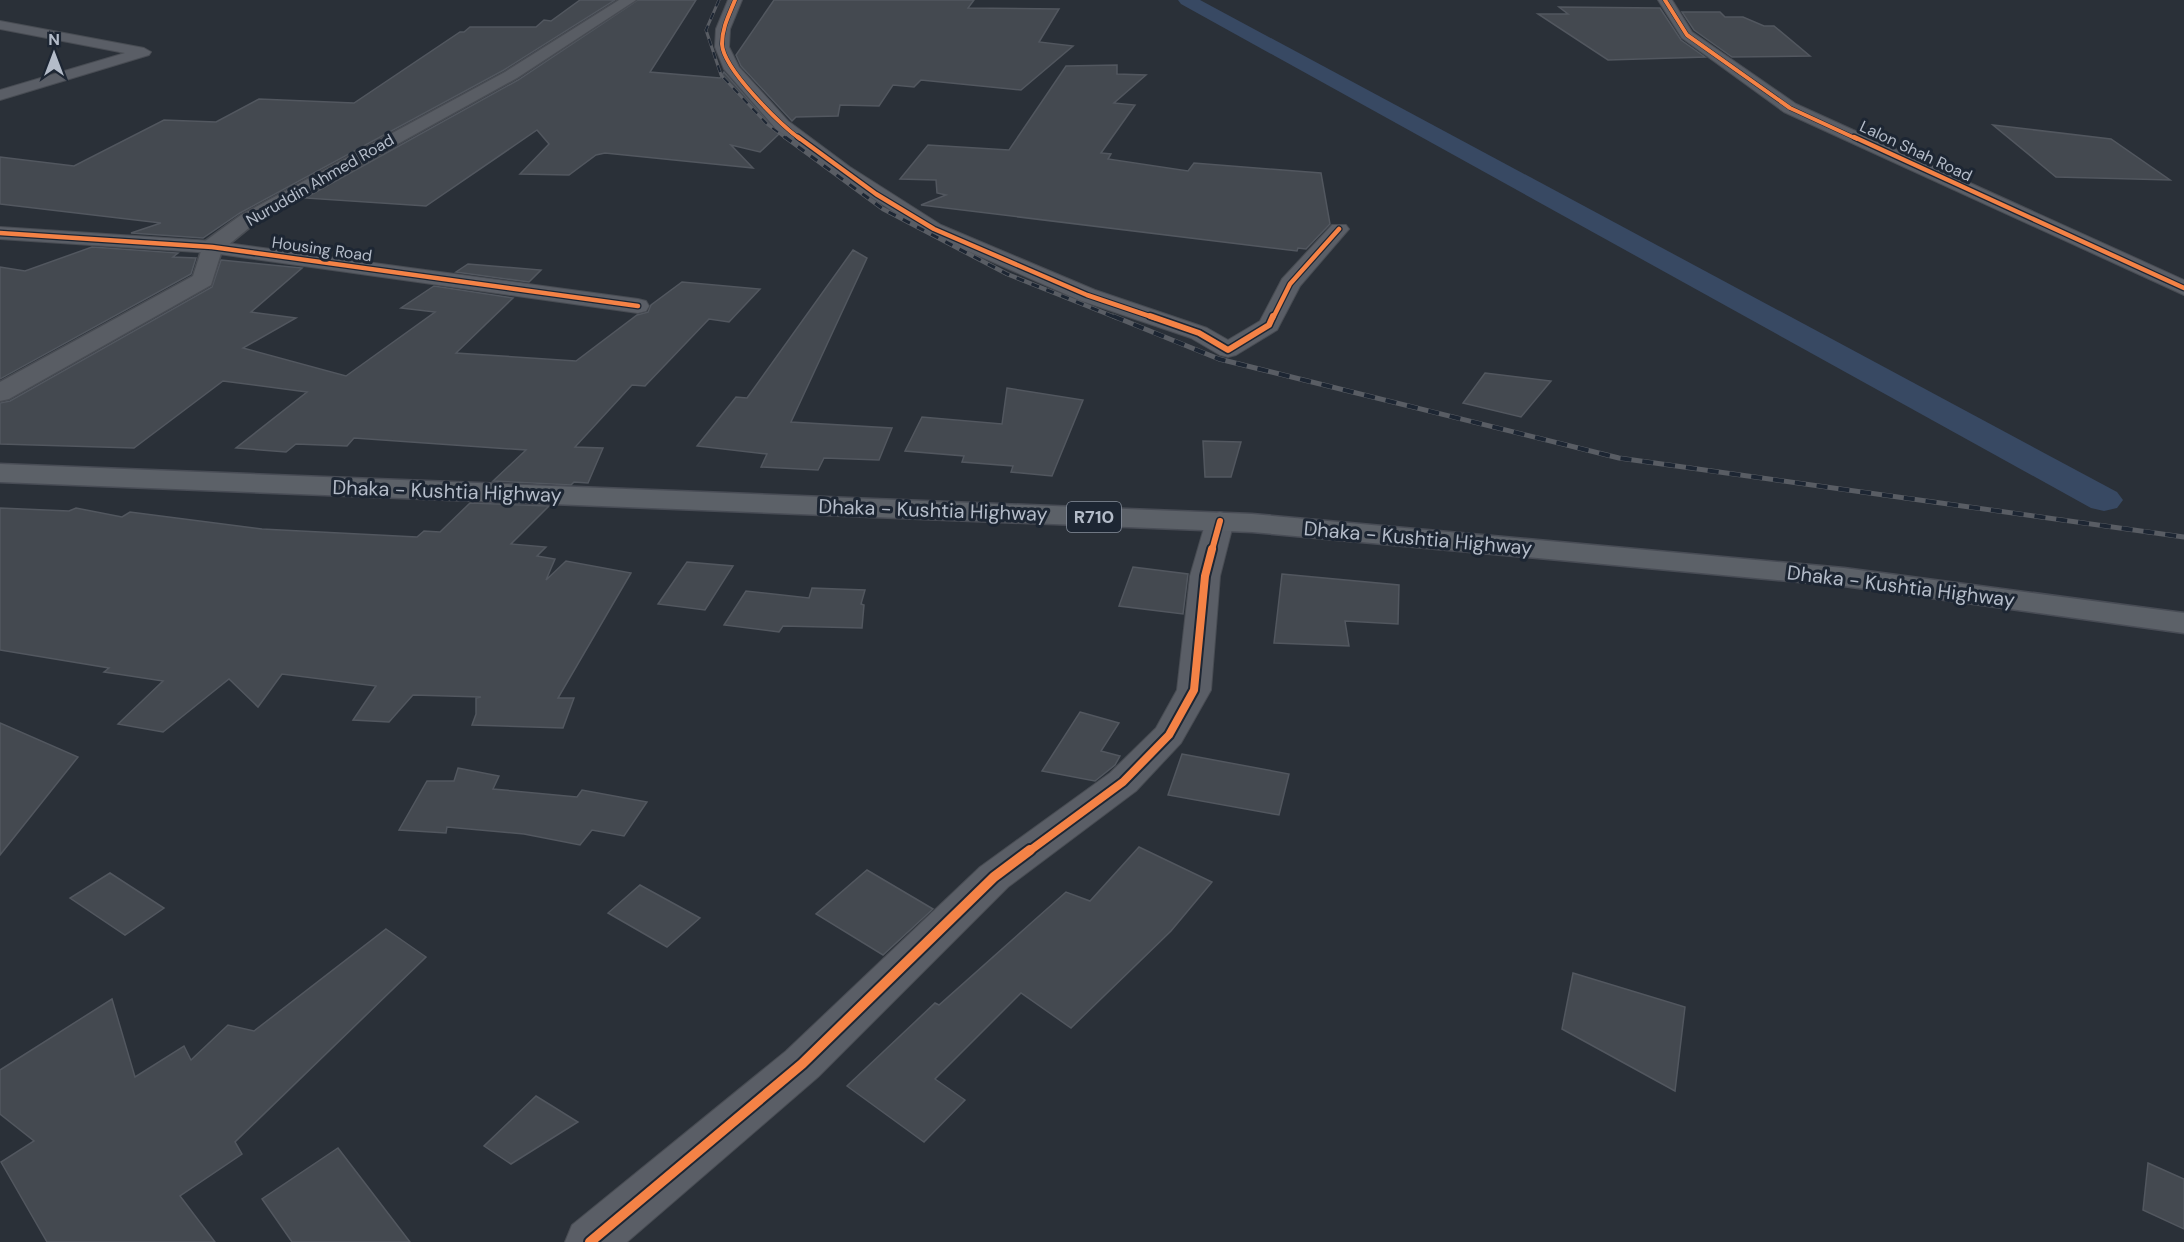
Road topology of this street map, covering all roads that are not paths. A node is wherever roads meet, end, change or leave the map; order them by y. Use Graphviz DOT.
graph roads {
  1 [pos="629,0"];
  2 [pos="735,0"];
  3 [pos="1665,0"];
  4 [pos="0,25"];
  5 [pos="0,95"];
  6 [pos="1339,229"];
  7 [pos="0,233"];
  8 [pos="212,247"];
  9 [pos="2184,288"];
  10 [pos="638,306"];
  11 [pos="0,393"];
  12 [pos="0,473"];
  13 [pos="1220,521"];
  14 [pos="2184,623"];
  15 [pos="590,1242"];
  1 -- 8 [label="main road, Nuruddin Ahmed Road"];
  2 -- 6 [label="street"];
  3 -- 9 [label="street, Lalon Shah Road"];
  4 -- 5 [label="street"];
  7 -- 8 [label="street, Housing Road"];
  8 -- 10 [label="street, Housing Road"];
  8 -- 11 [label="main road"];
  12 -- 13 [label="main road, Dhaka - Kushtia Highway / R710"];
  13 -- 14 [label="main road, Dhaka - Kushtia Highway / R710"];
  13 -- 15 [label="street"];
}
